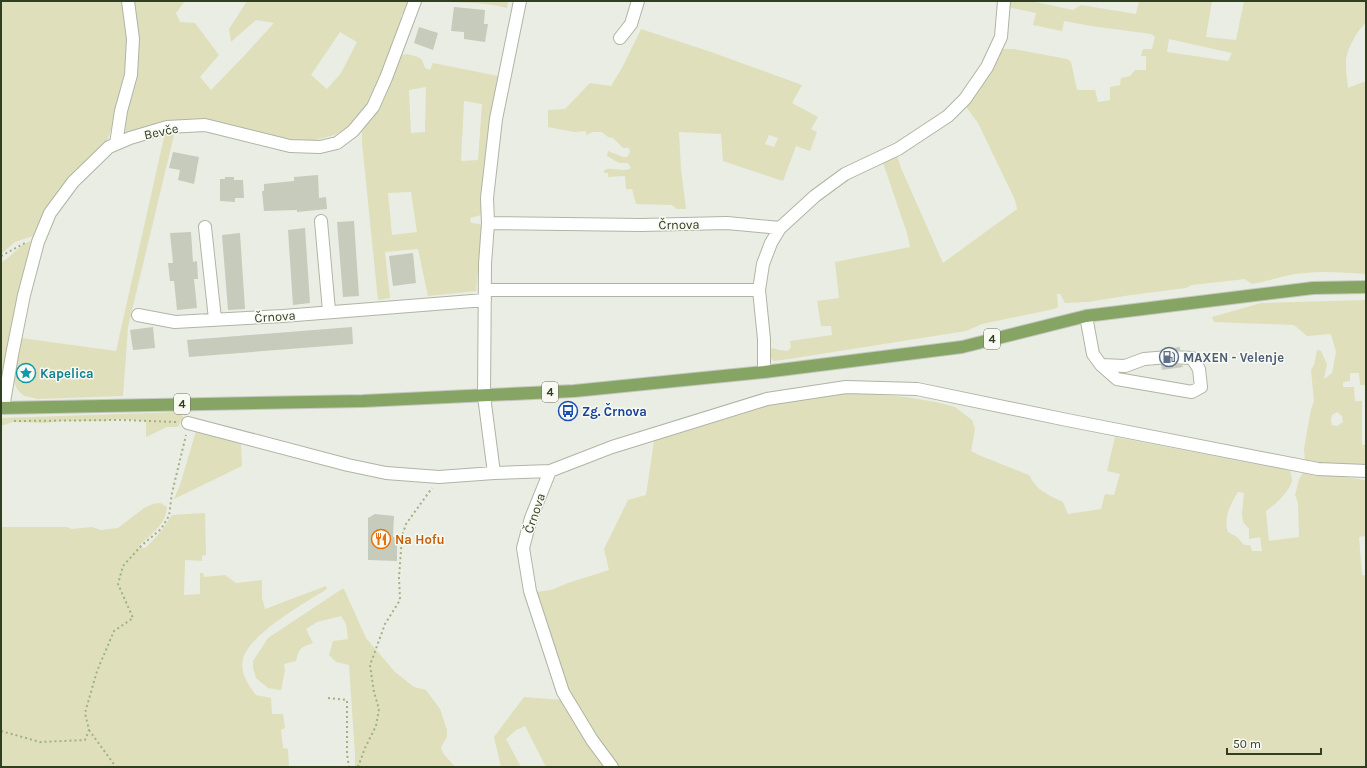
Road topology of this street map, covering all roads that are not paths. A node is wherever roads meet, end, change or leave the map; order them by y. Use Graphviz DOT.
graph roads {
  1 [pos="128,1"];
  2 [pos="415,1"];
  3 [pos="520,1"];
  4 [pos="638,1"];
  5 [pos="1004,1"];
  6 [pos="620,38"];
  7 [pos="116,144"];
  8 [pos="321,221"];
  9 [pos="488,222"];
  10 [pos="205,227"];
  11 [pos="780,228"];
  12 [pos="1366,287"];
  13 [pos="759,290"];
  14 [pos="485,295"];
  15 [pos="329,311"];
  16 [pos="138,315"];
  17 [pos="1086,316"];
  18 [pos="215,319"];
  19 [pos="1101,365"];
  20 [pos="764,372"];
  21 [pos="484,396"];
  22 [pos="2,408"];
  23 [pos="188,423"];
  24 [pos="550,471"];
  25 [pos="1366,471"];
  26 [pos="494,473"];
  27 [pos="612,767"];
  1 -- 7 [label="street"];
  2 -- 7 [label="street, Bevče"];
  3 -- 9 [label="street"];
  4 -- 6 [label="street"];
  5 -- 11 [label="street"];
  7 -- 22 [label="street, Bevče"];
  8 -- 15 [label="street"];
  9 -- 11 [label="street, Črnova"];
  9 -- 14 [label="street"];
  10 -- 18 [label="street"];
  11 -- 13 [label="street"];
  12 -- 17 [label="main road, 4"];
  13 -- 14 [label="street, Črnova"];
  13 -- 20 [label="street"];
  14 -- 15 [label="street, Črnova"];
  14 -- 21 [label="street"];
  15 -- 18 [label="street, Črnova"];
  16 -- 18 [label="street, Črnova"];
  17 -- 19 [label="street"];
  17 -- 20 [label="main road, 4"];
  19 -- 19 [label="street"];
  20 -- 21 [label="main road, 4"];
  21 -- 22 [label="main road, 4"];
  21 -- 26 [label="street"];
  23 -- 26 [label="street"];
  24 -- 25 [label="street"];
  24 -- 26 [label="street"];
  24 -- 27 [label="street, Črnova"];
}
